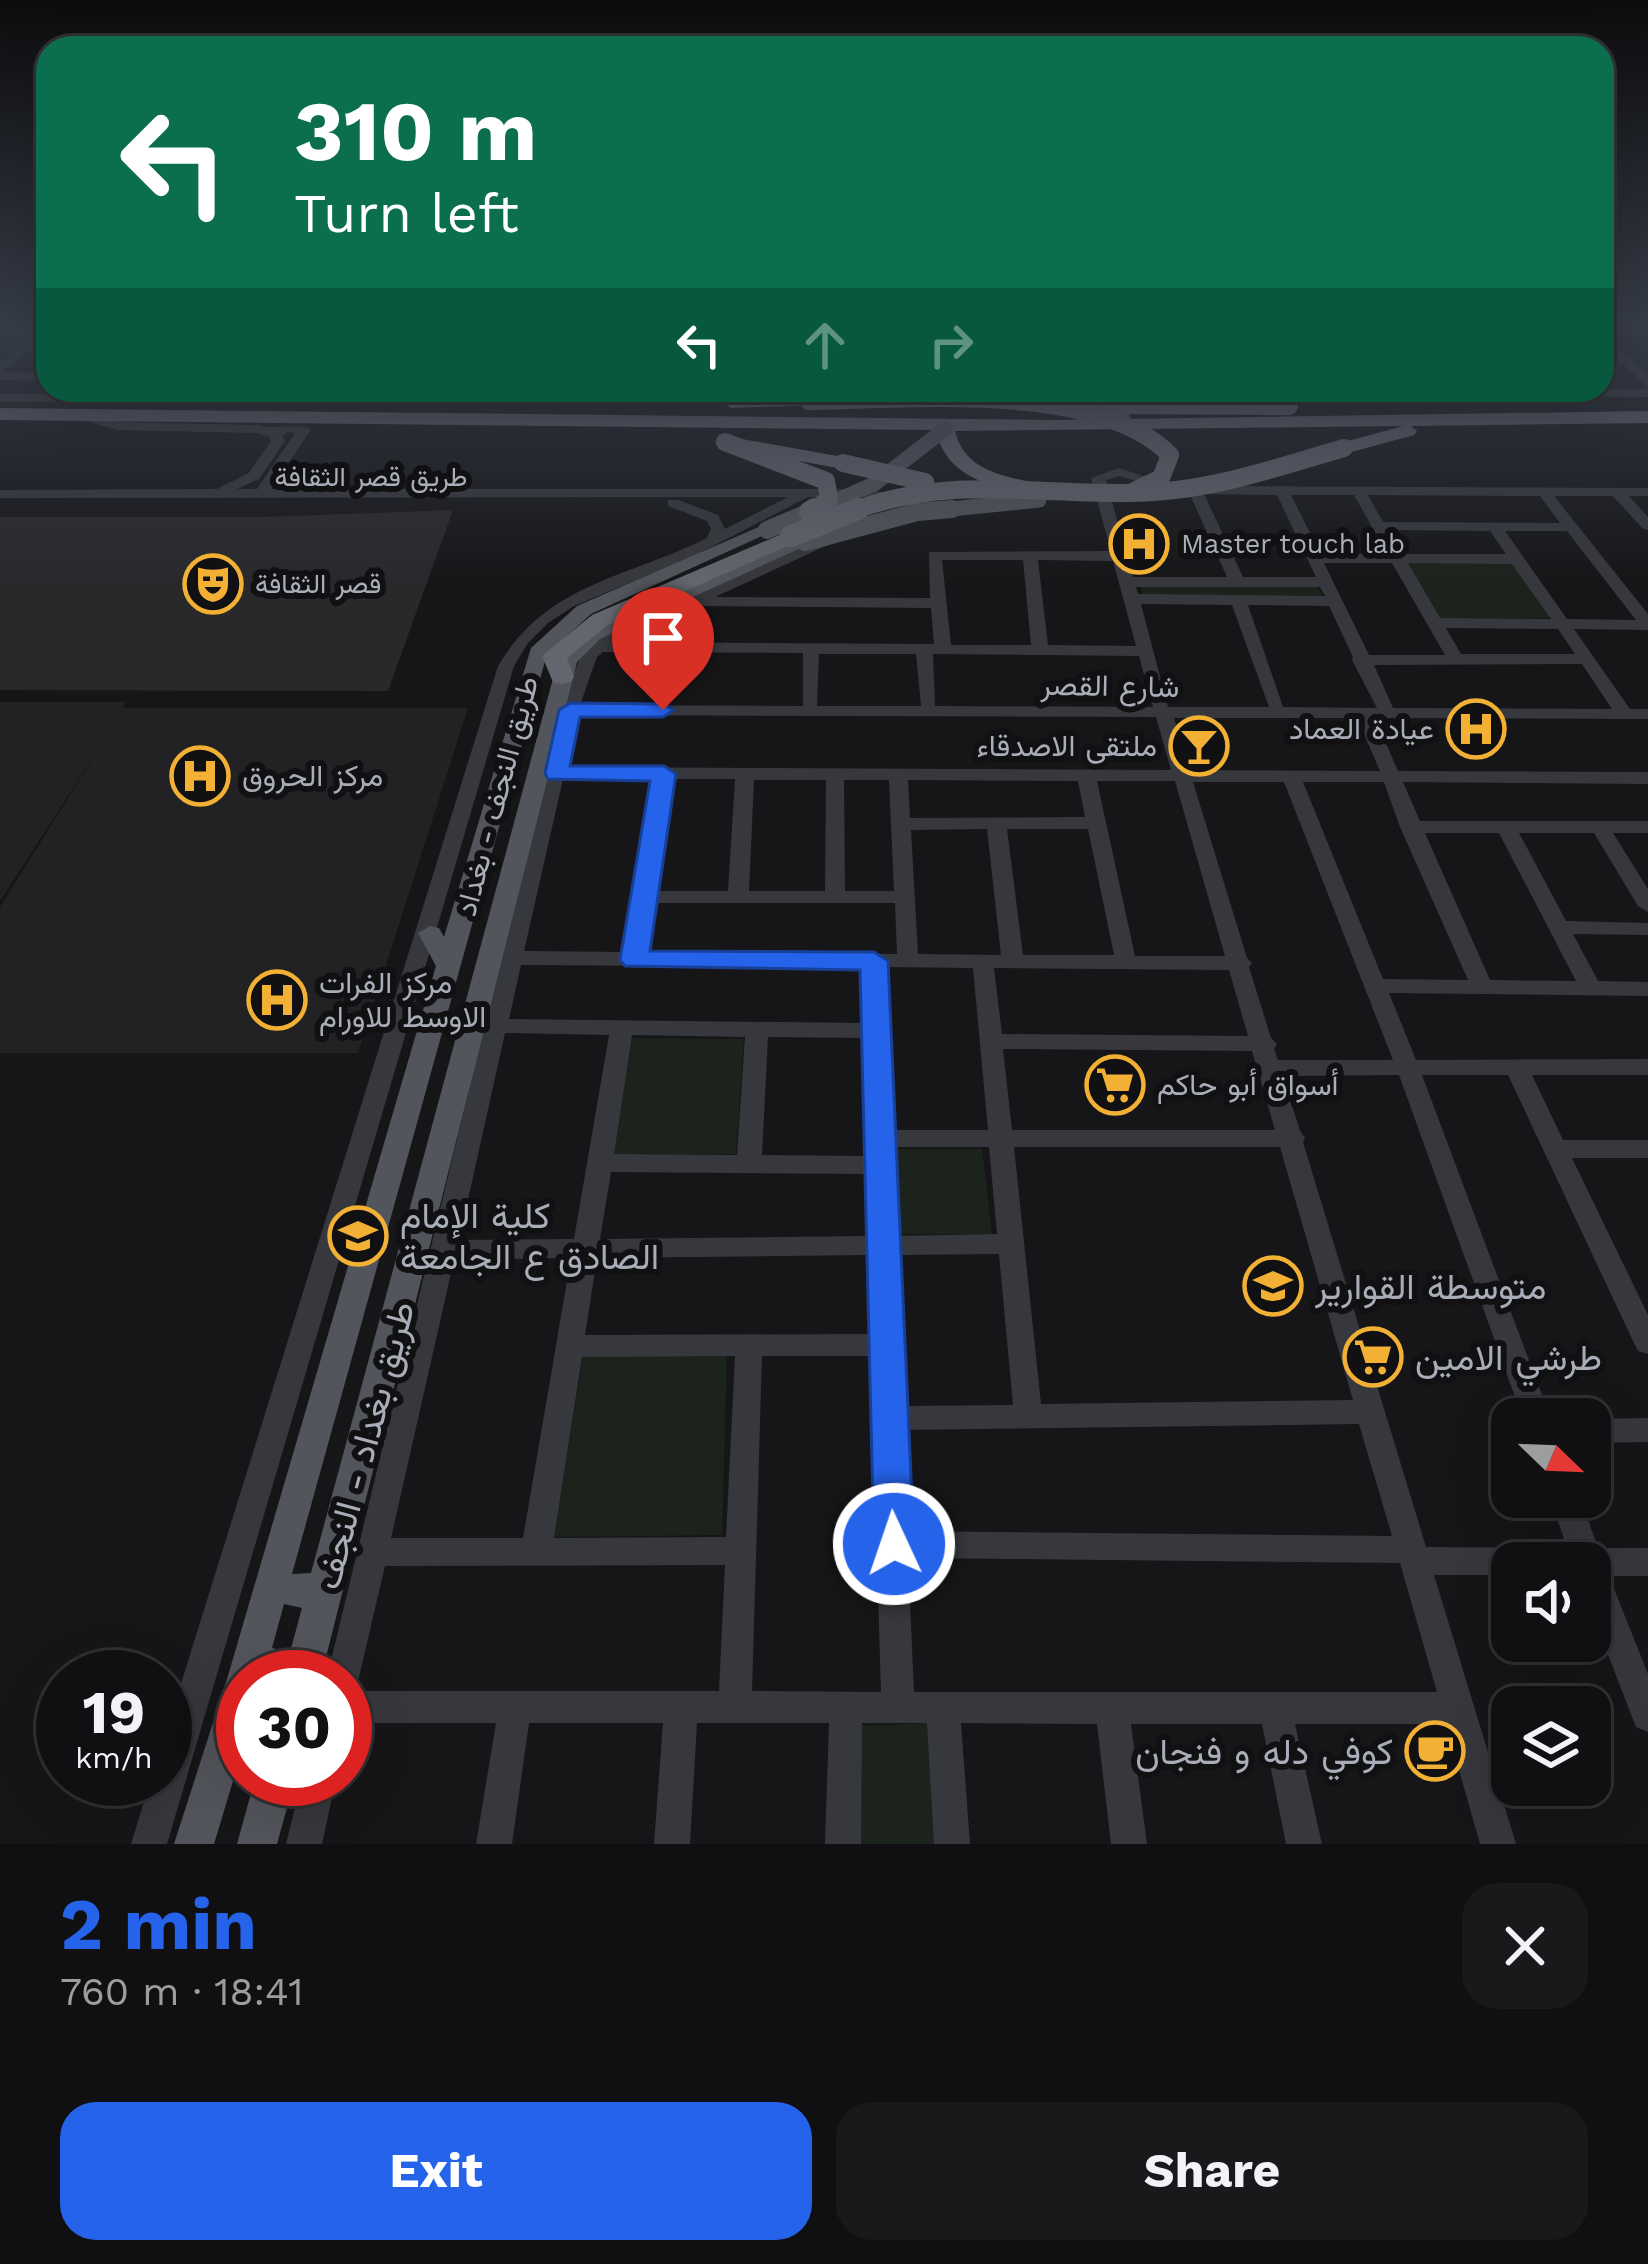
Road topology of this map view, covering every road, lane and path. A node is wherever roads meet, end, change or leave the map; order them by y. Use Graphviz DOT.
graph roads {
  1 [pos="56,411"];
  2 [pos="84,411"];
  3 [pos="163,411"];
  4 [pos="530,411"];
  5 [pos="972,411"];
  6 [pos="1060,411"];
  7 [pos="1112,411"];
  8 [pos="1128,411"];
  9 [pos="1145,411"];
  10 [pos="1443,411"];
  11 [pos="1608,411"];
  12 [pos="1154,413"];
  13 [pos="76,414"];
  14 [pos="1648,416"];
  15 [pos="1131,422"];
  16 [pos="945,429"];
  17 [pos="275,434"];
  18 [pos="725,442"];
  19 [pos="1196,490"];
  20 [pos="1283,492"];
  21 [pos="1360,492"];
  22 [pos="1544,492"];
  23 [pos="1617,492"];
  24 [pos="1648,492"];
  25 [pos="207,494"];
  26 [pos="260,494"];
  27 [pos="1041,495"];
  28 [pos="0,497"];
  29 [pos="686,499"];
  30 [pos="809,503"];
  31 [pos="1379,526"];
  32 [pos="1494,526"];
  33 [pos="1648,526"];
  34 [pos="1570,527"];
  35 [pos="788,536"];
  36 [pos="712,541"];
  37 [pos="1030,555"];
  38 [pos="1120,556"];
  39 [pos="1315,558"];
  40 [pos="1398,558"];
  41 [pos="1516,559"];
  42 [pos="1237,582"];
  43 [pos="1326,582"];
  44 [pos="1130,590"];
  45 [pos="1335,601"];
  46 [pos="1639,601"];
  47 [pos="693,602"];
  48 [pos="1239,602"];
  49 [pos="936,603"];
  50 [pos="1436,623"];
  51 [pos="1563,625"];
  52 [pos="596,647"];
  53 [pos="811,649"];
  54 [pos="933,650"];
  55 [pos="1040,650"];
  56 [pos="1147,651"];
  57 [pos="1456,658"];
  58 [pos="1586,659"];
  59 [pos="1360,660"];
  60 [pos="562,677"];
  61 [pos="810,703"];
  62 [pos="928,704"];
  63 [pos="1276,705"];
  64 [pos="1385,706"];
  65 [pos="989,707"];
  66 [pos="1163,709"];
  67 [pos="1482,710"];
  68 [pos="1622,710"];
  69 [pos="1648,711"];
  70 [pos="564,712"];
  71 [pos="1364,713"];
  72 [pos="664,774"];
  73 [pos="746,774"];
  74 [pos="835,774"];
  75 [pos="898,774"];
  76 [pos="1086,775"];
  77 [pos="1185,775"];
  78 [pos="1291,776"];
  79 [pos="1388,777"];
  80 [pos="1648,778"];
  81 [pos="548,782"];
  82 [pos="996,823"];
  83 [pos="1096,823"];
  84 [pos="902,824"];
  85 [pos="1410,826"];
  86 [pos="1506,827"];
  87 [pos="1600,827"];
  88 [pos="1648,827"];
  89 [pos="738,896"];
  90 [pos="643,897"];
  91 [pos="835,897"];
  92 [pos="905,897"];
  93 [pos="1648,907"];
  94 [pos="1559,927"];
  95 [pos="1648,929"];
  96 [pos="430,933"];
  97 [pos="513,958"];
  98 [pos="634,960"];
  99 [pos="874,961"];
  100 [pos="908,961"];
  101 [pos="982,962"];
  102 [pos="1012,962"];
  103 [pos="1126,962"];
  104 [pos="1241,963"];
  105 [pos="450,969"];
  106 [pos="1376,986"];
  107 [pos="1482,988"];
  108 [pos="1592,988"];
  109 [pos="1648,989"];
  110 [pos="497,1026"];
  111 [pos="622,1028"];
  112 [pos="757,1030"];
  113 [pos="875,1031"];
  114 [pos="989,1041"];
  115 [pos="1269,1056"];
  116 [pos="1407,1066"];
  117 [pos="1516,1067"];
  118 [pos="1648,1067"];
  119 [pos="998,1138"];
  120 [pos="1293,1138"];
  121 [pos="1559,1149"];
  122 [pos="1648,1149"];
  123 [pos="877,1152"];
  124 [pos="598,1163"];
  125 [pos="749,1164"];
  126 [pos="1009,1244"];
  127 [pos="880,1246"];
  128 [pos="445,1250"];
  129 [pos="586,1250"];
  130 [pos="1648,1342"];
  131 [pos="749,1343"];
  132 [pos="884,1345"];
  133 [pos="570,1346"];
  134 [pos="1529,1398"];
  135 [pos="1371,1412"];
  136 [pos="1028,1414"];
  137 [pos="887,1418"];
  138 [pos="1648,1430"];
  139 [pos="1611,1431"];
  140 [pos="894,1544"];
  141 [pos="741,1551"];
  142 [pos="373,1552"];
  143 [pos="536,1552"];
  144 [pos="1414,1555"];
  145 [pos="1491,1559"];
  146 [pos="1648,1562"];
  147 [pos="1611,1563"];
  148 [pos="273,1583"];
  149 [pos="327,1585"];
  150 [pos="1611,1621"];
  151 [pos="253,1650"];
  152 [pos="310,1650"];
  153 [pos="349,1650"];
  154 [pos="372,1707"];
  155 [pos="515,1707"];
  156 [pos="682,1707"];
  157 [pos="735,1707"];
  158 [pos="846,1707"];
  159 [pos="898,1707"];
  160 [pos="943,1707"];
  161 [pos="1112,1707"];
  162 [pos="1275,1708"];
  163 [pos="1460,1708"];
  164 [pos="1648,1716"];
  165 [pos="216,1773"];
  166 [pos="267,1806"];
  167 [pos="313,1806"];
  168 [pos="149,1844"];
  169 [pos="194,1844"];
  170 [pos="257,1844"];
  171 [pos="304,1844"];
  172 [pos="494,1844"];
  173 [pos="672,1844"];
  174 [pos="843,1844"];
  175 [pos="952,1844"];
  176 [pos="1129,1844"];
  177 [pos="1304,1844"];
  178 [pos="1498,1844"];
  1 -- 13 [label="highway"];
  2 -- 13 [label="highway"];
  3 -- 18 [label="highway"];
  4 -- 14 [label="highway"];
  5 -- 16 [label="highway"];
  6 -- 15 [label="highway, bridge"];
  7 -- 15 [label="main road, bridge"];
  8 -- 12 [label="highway"];
  9 -- 12 [label="main road"];
  10 -- 12 [label="highway"];
  11 -- 14 [label="highway"];
  13 -- 17 [label="street"];
  14 -- 27 [label="highway, bridge"];
  15 -- 27 [label="highway, bridge"];
  16 -- 27 [label="highway, bridge"];
  16 -- 30 [label="main road, طريق النجف - بغداد, bridge"];
  17 -- 25 [label="street"];
  17 -- 26 [label="street"];
  18 -- 27 [label="highway, bridge"];
  18 -- 30 [label="highway, bridge"];
  19 -- 20 [label="street"];
  19 -- 38 [label="street"];
  19 -- 42 [label="street"];
  20 -- 21 [label="street"];
  20 -- 39 [label="street"];
  21 -- 22 [label="street"];
  21 -- 31 [label="street"];
  22 -- 23 [label="street"];
  22 -- 34 [label="street"];
  23 -- 24 [label="street"];
  23 -- 33 [label="street"];
  25 -- 26 [label="street, طريق قصر الثقافة"];
  25 -- 28 [label="street, طريق قصر الثقافة"];
  26 -- 29 [label="street, طريق قصر الثقافة"];
  27 -- 35 [label="highway, bridge"];
  28 -- 29 [label="street, طريق قصر الثقافة"];
  29 -- 30 [label="street, طريق قصر الثقافة"];
  29 -- 36 [label="street"];
  30 -- 35 [label="main road, طريق النجف - بغداد, bridge"];
  30 -- 36 [label="street"];
  30 -- 47 [label="street, طريق قصر الثقافة"];
  31 -- 32 [label="street"];
  31 -- 40 [label="street"];
  32 -- 34 [label="street"];
  32 -- 41 [label="street"];
  34 -- 46 [label="street"];
  35 -- 60 [label="highway"];
  35 -- 105 [label="main road, طريق النجف - بغداد"];
  36 -- 96 [label="street"];
  37 -- 38 [label="street"];
  37 -- 49 [label="street"];
  37 -- 55 [label="street"];
  38 -- 44 [label="street"];
  39 -- 40 [label="street"];
  39 -- 43 [label="street"];
  40 -- 41 [label="street"];
  40 -- 50 [label="street"];
  41 -- 51 [label="street"];
  42 -- 43 [label="street"];
  42 -- 44 [label="street"];
  43 -- 45 [label="street"];
  44 -- 48 [label="street"];
  44 -- 56 [label="street"];
  45 -- 48 [label="street"];
  45 -- 59 [label="street"];
  46 -- 51 [label="street"];
  47 -- 49 [label="street"];
  47 -- 52 [label="street"];
  48 -- 63 [label="street"];
  49 -- 54 [label="street"];
  50 -- 51 [label="street"];
  50 -- 57 [label="street"];
  51 -- 58 [label="street"];
  52 -- 53 [label="street"];
  52 -- 70 [label="street"];
  53 -- 54 [label="street"];
  53 -- 61 [label="street"];
  54 -- 55 [label="street"];
  54 -- 62 [label="street"];
  55 -- 56 [label="street"];
  56 -- 66 [label="street"];
  57 -- 58 [label="street"];
  57 -- 59 [label="street"];
  58 -- 68 [label="street"];
  59 -- 64 [label="street"];
  60 -- 70 [label="main road, طريق بغداد - النجف"];
  61 -- 62 [label="street, شارع القصر"];
  61 -- 70 [label="street, شارع القصر"];
  62 -- 65 [label="street, شارع القصر"];
  63 -- 64 [label="street, شارع القصر"];
  63 -- 66 [label="street, شارع القصر"];
  64 -- 67 [label="street, شارع القصر"];
  65 -- 66 [label="street, شارع القصر"];
  65 -- 70 [label="street, شارع القصر"];
  66 -- 71 [label="street, شارع القصر"];
  66 -- 77 [label="street"];
  67 -- 68 [label="street, شارع القصر"];
  67 -- 71 [label="street, شارع القصر"];
  68 -- 69 [label="street, شارع القصر"];
  70 -- 81 [label="main road, طريق بغداد - النجف"];
  71 -- 79 [label="street"];
  72 -- 73 [label="street"];
  72 -- 81 [label="street"];
  72 -- 90 [label="street"];
  73 -- 74 [label="street"];
  73 -- 89 [label="street"];
  74 -- 75 [label="street"];
  74 -- 91 [label="street"];
  75 -- 76 [label="street"];
  75 -- 84 [label="street"];
  76 -- 77 [label="street"];
  76 -- 83 [label="street"];
  77 -- 78 [label="street"];
  77 -- 104 [label="street"];
  78 -- 79 [label="street"];
  78 -- 106 [label="street"];
  79 -- 80 [label="street"];
  79 -- 85 [label="street"];
  81 -- 97 [label="street"];
  81 -- 149 [label="main road, طريق بغداد - النجف"];
  82 -- 83 [label="street"];
  82 -- 84 [label="street"];
  82 -- 102 [label="street"];
  83 -- 103 [label="street"];
  84 -- 92 [label="street"];
  85 -- 86 [label="street"];
  85 -- 107 [label="street"];
  86 -- 87 [label="street"];
  86 -- 94 [label="street"];
  87 -- 88 [label="street"];
  87 -- 93 [label="street"];
  89 -- 90 [label="street"];
  89 -- 91 [label="street"];
  90 -- 98 [label="street"];
  91 -- 92 [label="street"];
  92 -- 100 [label="street"];
  94 -- 95 [label="street"];
  94 -- 108 [label="street"];
  96 -- 105 [label="main road"];
  96 -- 168 [label="street"];
  97 -- 98 [label="street"];
  97 -- 110 [label="street"];
  98 -- 99 [label="street"];
  99 -- 100 [label="street"];
  99 -- 113 [label="street"];
  100 -- 101 [label="street"];
  101 -- 102 [label="street"];
  101 -- 114 [label="street"];
  102 -- 103 [label="street"];
  103 -- 104 [label="street"];
  104 -- 115 [label="street"];
  105 -- 148 [label="main road, طريق النجف - بغداد"];
  106 -- 107 [label="street"];
  106 -- 116 [label="street"];
  107 -- 108 [label="street"];
  108 -- 109 [label="street"];
  110 -- 111 [label="street"];
  110 -- 128 [label="street"];
  111 -- 112 [label="street"];
  111 -- 124 [label="street"];
  112 -- 113 [label="street"];
  112 -- 125 [label="street"];
  113 -- 123 [label="street"];
  114 -- 115 [label="street"];
  114 -- 119 [label="street"];
  115 -- 116 [label="street"];
  115 -- 120 [label="street"];
  116 -- 117 [label="street"];
  116 -- 134 [label="street"];
  117 -- 118 [label="street"];
  117 -- 121 [label="street"];
  119 -- 120 [label="street"];
  119 -- 123 [label="street"];
  119 -- 126 [label="street"];
  120 -- 135 [label="street"];
  121 -- 122 [label="street"];
  121 -- 130 [label="street"];
  123 -- 125 [label="street"];
  123 -- 127 [label="street"];
  124 -- 125 [label="street"];
  124 -- 129 [label="street"];
  126 -- 127 [label="street"];
  126 -- 136 [label="street"];
  127 -- 129 [label="street"];
  127 -- 132 [label="street"];
  128 -- 129 [label="street"];
  128 -- 142 [label="street"];
  129 -- 133 [label="street"];
  131 -- 132 [label="street"];
  131 -- 133 [label="street"];
  131 -- 141 [label="street"];
  132 -- 137 [label="street"];
  133 -- 143 [label="street"];
  135 -- 136 [label="street"];
  135 -- 144 [label="street"];
  136 -- 137 [label="street"];
  137 -- 140 [label="street"];
  138 -- 139 [label="street"];
  140 -- 144 [label="street"];
  140 -- 159 [label="street"];
  141 -- 143 [label="street"];
  141 -- 157 [label="street"];
  142 -- 143 [label="street"];
  142 -- 153 [label="street"];
  144 -- 145 [label="street"];
  144 -- 163 [label="street"];
  146 -- 147 [label="street"];
  148 -- 149 [label="main road"];
  148 -- 151 [label="main road, طريق النجف - بغداد"];
  149 -- 152 [label="main road, طريق بغداد - النجف"];
  150 -- 164 [label="street"];
  154 -- 155 [label="street"];
  155 -- 156 [label="street"];
  155 -- 172 [label="street"];
  156 -- 157 [label="street"];
  156 -- 173 [label="street"];
  157 -- 158 [label="street"];
  158 -- 159 [label="street"];
  158 -- 174 [label="street"];
  159 -- 160 [label="street"];
  160 -- 161 [label="street"];
  160 -- 175 [label="street"];
  161 -- 162 [label="street"];
  161 -- 176 [label="street"];
  162 -- 163 [label="street"];
  162 -- 177 [label="street"];
  163 -- 178 [label="street"];
  165 -- 169 [label="main road, طريق النجف - بغداد"];
  166 -- 170 [label="main road"];
  167 -- 171 [label="street"];
}
